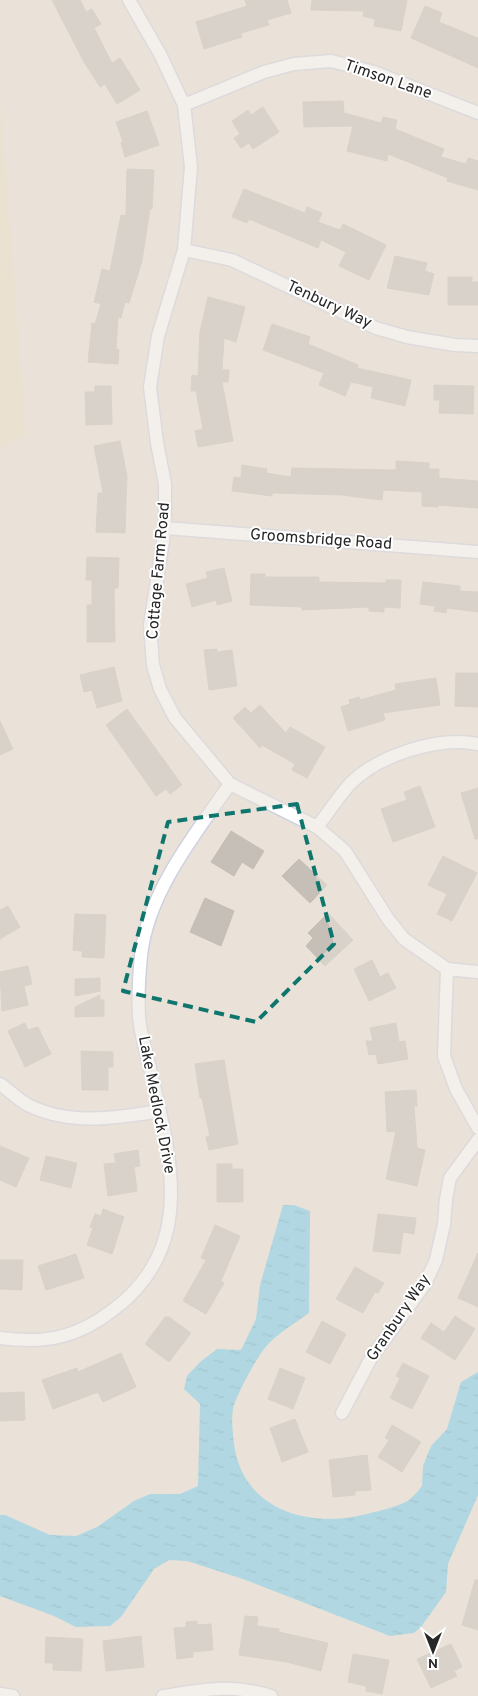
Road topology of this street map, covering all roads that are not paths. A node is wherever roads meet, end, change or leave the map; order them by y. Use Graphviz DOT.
graph roads {
  1 [pos="128,0"];
  2 [pos="184,104"];
  3 [pos="478,113"];
  4 [pos="184,250"];
  5 [pos="478,346"];
  6 [pos="165,528"];
  7 [pos="478,552"];
  8 [pos="478,744"];
  9 [pos="230,784"];
  10 [pos="317,827"];
  11 [pos="447,969"];
  12 [pos="478,972"];
  13 [pos="0,1084"];
  14 [pos="160,1111"];
  15 [pos="478,1128"];
  16 [pos="478,1140"];
  17 [pos="0,1338"];
  18 [pos="342,1412"];
  19 [pos="0,1694"];
  20 [pos="170,1695"];
  21 [pos="13,1696"];
  22 [pos="271,1696"];
  1 -- 2 [label="street, Cottage Farm Road"];
  2 -- 3 [label="street, Timson Lane"];
  2 -- 4 [label="street, Cottage Farm Road"];
  4 -- 5 [label="street, Tenbury Way"];
  4 -- 6 [label="street, Cottage Farm Road"];
  6 -- 7 [label="street, Groomsbridge Road"];
  6 -- 9 [label="street, Cottage Farm Road"];
  8 -- 10 [label="street"];
  9 -- 10 [label="street, Cottage Farm Road"];
  9 -- 14 [label="street, Lake Medlock Drive"];
  10 -- 11 [label="street, Cottage Farm Road"];
  11 -- 12 [label="street, Cottage Farm Road"];
  11 -- 15 [label="street"];
  13 -- 14 [label="street"];
  14 -- 17 [label="street, Lake Medlock Drive"];
  16 -- 18 [label="street, Granbury Way"];
  19 -- 21 [label="street"];
  20 -- 22 [label="street"];
}
